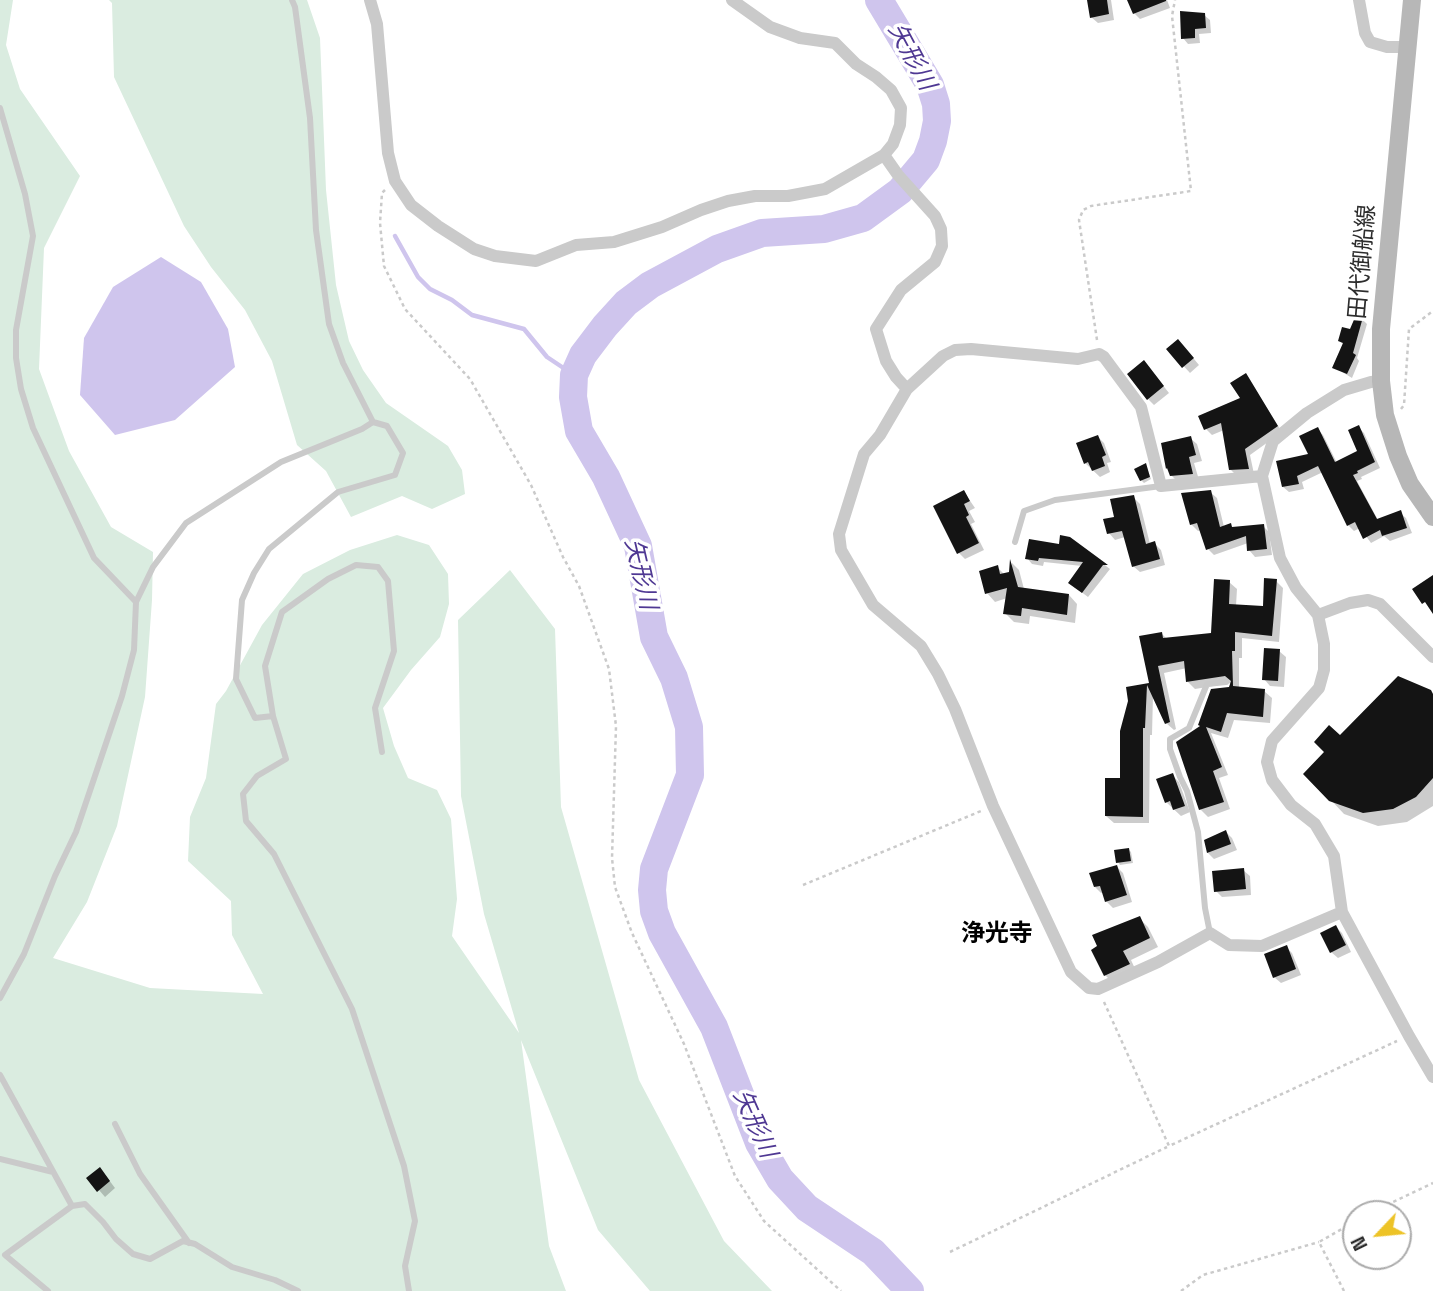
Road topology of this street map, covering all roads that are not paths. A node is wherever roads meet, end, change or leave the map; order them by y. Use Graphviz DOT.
graph roads {
  1 [pos="292,0"];
  2 [pos="370,0"];
  3 [pos="732,0"];
  4 [pos="1359,0"];
  5 [pos="1412,0"];
  6 [pos="1406,47"];
  7 [pos="0,108"];
  8 [pos="884,155"];
  9 [pos="1381,381"];
  10 [pos="907,389"];
  11 [pos="373,422"];
  12 [pos="1262,476"];
  13 [pos="1161,486"];
  14 [pos="1433,517"];
  15 [pos="1015,542"];
  16 [pos="136,601"];
  17 [pos="1318,615"];
  18 [pos="1433,657"];
  19 [pos="1226,682"];
  20 [pos="273,716"];
  21 [pos="382,752"];
  22 [pos="1342,912"];
  23 [pos="1210,933"];
  24 [pos="0,998"];
  25 [pos="0,1075"];
  26 [pos="1433,1077"];
  27 [pos="115,1124"];
  28 [pos="0,1159"];
  29 [pos="54,1172"];
  30 [pos="72,1206"];
  31 [pos="189,1242"];
  32 [pos="3,1255"];
  33 [pos="48,1291"];
  34 [pos="298,1291"];
  35 [pos="409,1291"];
  1 -- 11 [label="lane"];
  2 -- 8 [label="street"];
  3 -- 8 [label="street"];
  4 -- 6 [label="street"];
  5 -- 6 [label="main road, 田代御船線"];
  6 -- 9 [label="main road, 田代御船線"];
  7 -- 16 [label="lane"];
  8 -- 10 [label="street"];
  9 -- 12 [label="street"];
  9 -- 14 [label="main road, 田代御船線"];
  10 -- 13 [label="street"];
  10 -- 23 [label="street"];
  11 -- 16 [label="lane"];
  11 -- 20 [label="lane"];
  12 -- 13 [label="street"];
  12 -- 17 [label="street"];
  13 -- 15 [label="lane"];
  16 -- 24 [label="lane"];
  17 -- 18 [label="street"];
  17 -- 22 [label="street"];
  19 -- 23 [label="lane"];
  20 -- 21 [label="lane"];
  20 -- 35 [label="lane"];
  22 -- 23 [label="street"];
  22 -- 26 [label="street"];
  25 -- 29 [label="lane"];
  27 -- 31 [label="lane"];
  28 -- 29 [label="lane"];
  29 -- 30 [label="lane"];
  30 -- 31 [label="lane"];
  30 -- 32 [label="lane"];
  31 -- 34 [label="lane"];
  32 -- 33 [label="lane"];
}
